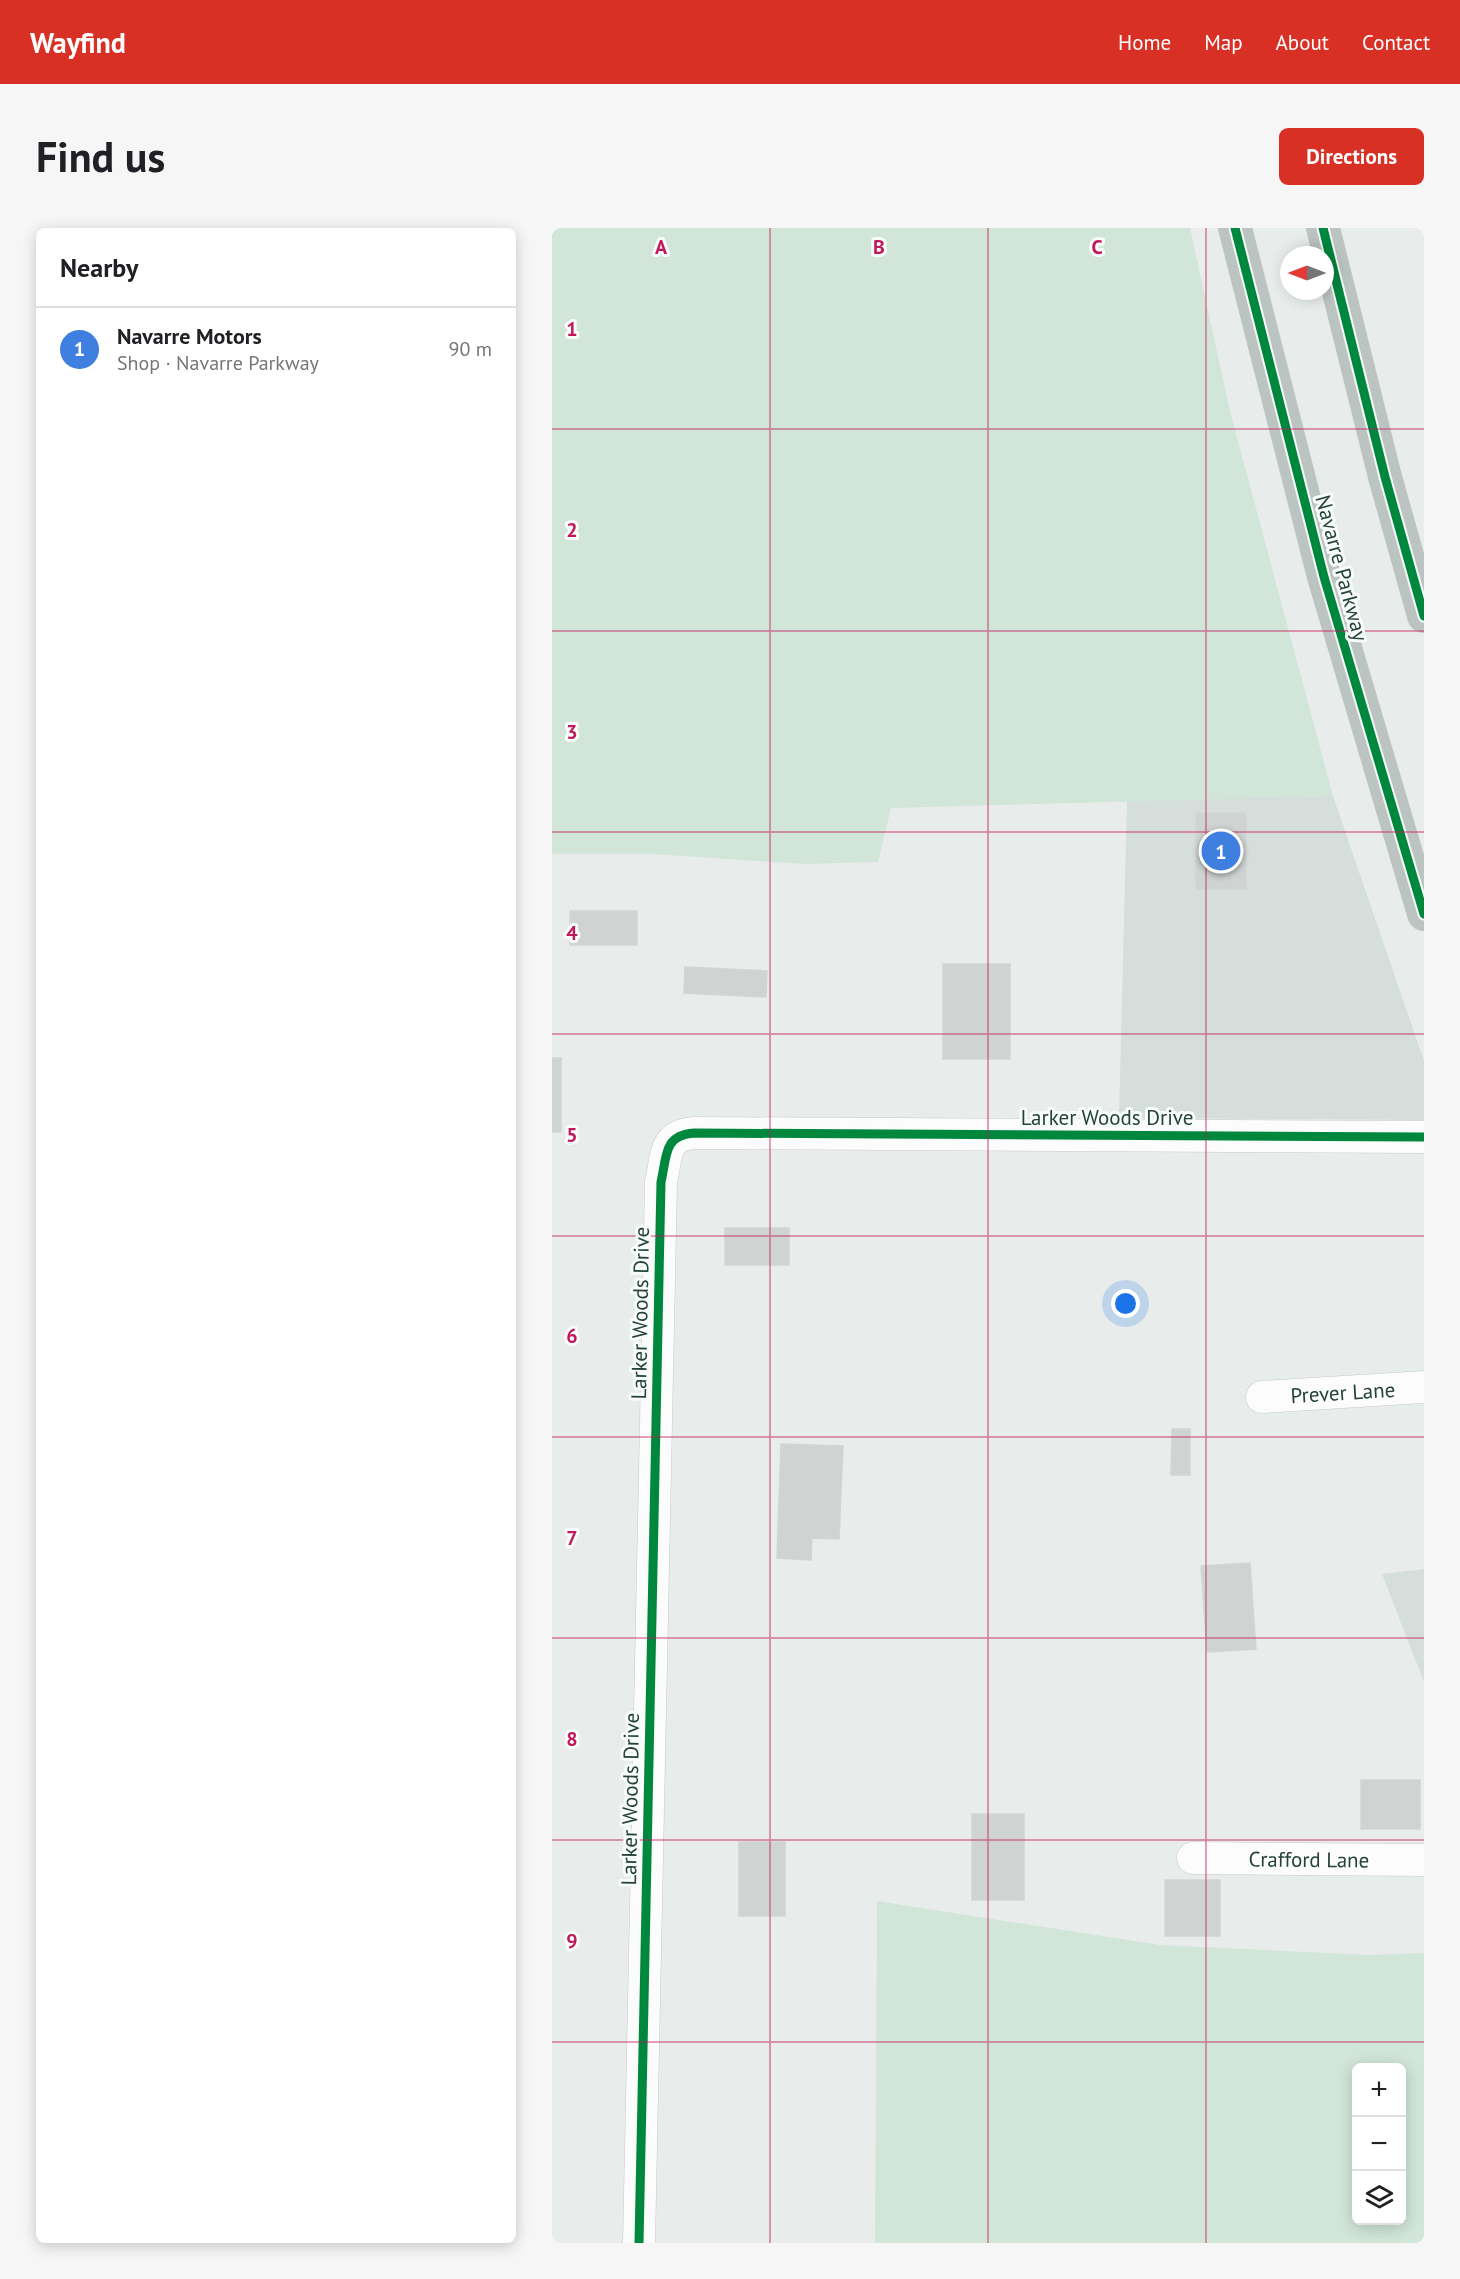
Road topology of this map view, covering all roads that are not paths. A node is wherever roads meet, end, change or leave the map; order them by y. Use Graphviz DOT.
graph roads {
  1 [pos="1236,228"];
  2 [pos="1323,228"];
  3 [pos="1424,616"];
  4 [pos="1424,914"];
  5 [pos="1424,1137"];
  6 [pos="1424,1387"];
  7 [pos="1262,1397"];
  8 [pos="1193,1858"];
  9 [pos="1424,1860"];
  10 [pos="639,2243"];
  1 -- 4 [label="highway, Navarre Parkway"];
  2 -- 3 [label="highway"];
  5 -- 10 [label="street, Larker Woods Drive"];
  6 -- 7 [label="street, Prever Lane"];
  8 -- 9 [label="street, Crafford Lane"];
}
